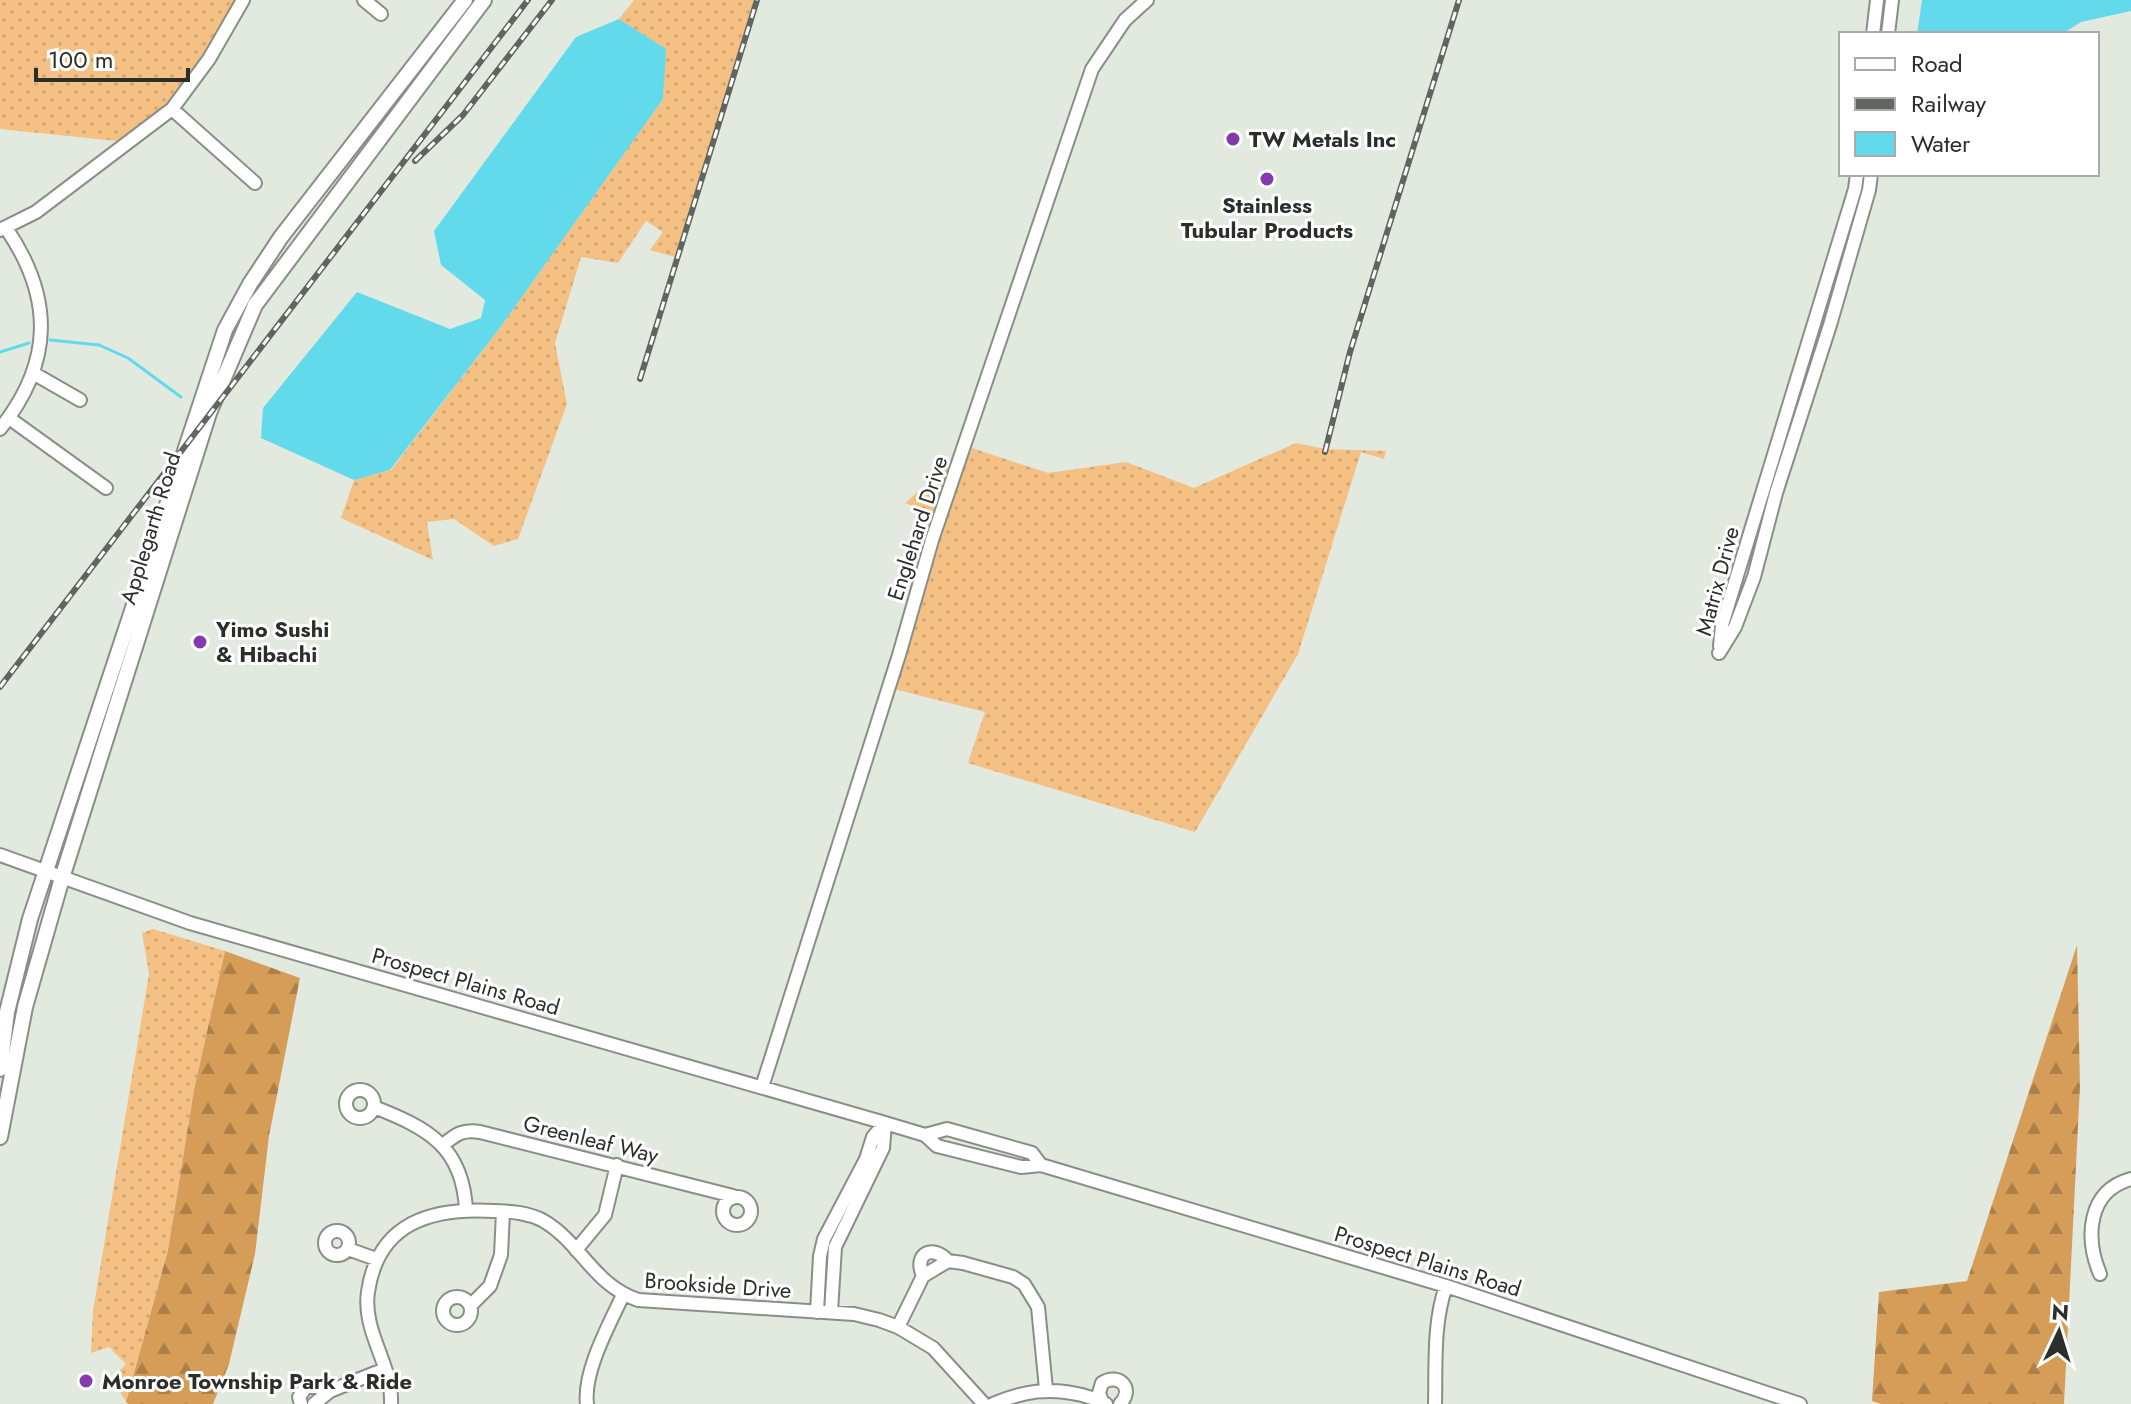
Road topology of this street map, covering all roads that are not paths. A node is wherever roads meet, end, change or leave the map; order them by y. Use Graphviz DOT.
graph roads {
  1 [pos="243,0"];
  2 [pos="364,0"];
  3 [pos="465,0"];
  4 [pos="484,0"];
  5 [pos="1147,0"];
  6 [pos="1877,0"];
  7 [pos="1892,0"];
  8 [pos="381,14"];
  9 [pos="1873,32"];
  10 [pos="1888,32"];
  11 [pos="172,109"];
  12 [pos="1857,176"];
  13 [pos="1871,176"];
  14 [pos="255,183"];
  15 [pos="3,229"];
  16 [pos="33,373"];
  17 [pos="80,400"];
  18 [pos="9,418"];
  19 [pos="0,429"];
  20 [pos="106,488"];
  21 [pos="0,855"];
  22 [pos="46,872"];
  23 [pos="62,878"];
  24 [pos="0,1069"];
  25 [pos="762,1087"];
  26 [pos="374,1107"];
  27 [pos="885,1123"];
  28 [pos="0,1137"];
  29 [pos="443,1145"];
  30 [pos="617,1165"];
  31 [pos="2131,1179"];
  32 [pos="733,1196"];
  33 [pos="466,1210"];
  34 [pos="503,1212"];
  35 [pos="348,1249"];
  36 [pos="576,1250"];
  37 [pos="376,1259"];
  38 [pos="948,1261"];
  39 [pos="2100,1274"];
  40 [pos="923,1276"];
  41 [pos="1446,1286"];
  42 [pos="623,1295"];
  43 [pos="470,1306"];
  44 [pos="817,1312"];
  45 [pos="831,1312"];
  46 [pos="898,1327"];
  47 [pos="385,1369"];
  48 [pos="1046,1389"];
  49 [pos="326,1393"];
  50 [pos="1104,1402"];
  51 [pos="301,1404"];
  52 [pos="314,1404"];
  53 [pos="391,1404"];
  54 [pos="587,1404"];
  55 [pos="984,1404"];
  56 [pos="993,1404"];
  57 [pos="1120,1404"];
  58 [pos="1435,1404"];
  59 [pos="1800,1404"];
  1 -- 11 [label="street"];
  2 -- 8 [label="street"];
  3 -- 22 [label="main road, Applegarth Road"];
  4 -- 23 [label="main road, Applegarth Road"];
  5 -- 25 [label="street, Englehard Drive"];
  6 -- 9 [label="street"];
  7 -- 10 [label="street"];
  11 -- 14 [label="street"];
  11 -- 15 [label="street"];
  12 -- 13 [label="street, Matrix Drive"];
  15 -- 16 [label="street"];
  16 -- 17 [label="street"];
  16 -- 18 [label="street"];
  18 -- 19 [label="street"];
  18 -- 20 [label="street"];
  21 -- 22 [label="street, Prospect Plains Road"];
  22 -- 23 [label="street, Prospect Plains Road"];
  22 -- 24 [label="main road, Applegarth Road"];
  23 -- 25 [label="street, Prospect Plains Road"];
  23 -- 28 [label="main road, Applegarth Road"];
  25 -- 27 [label="street, Prospect Plains Road"];
  26 -- 29 [label="street"];
  27 -- 41 [label="street, Prospect Plains Road"];
  27 -- 44 [label="street"];
  27 -- 45 [label="street"];
  29 -- 30 [label="street, Greenleaf Way"];
  29 -- 33 [label="street"];
  30 -- 32 [label="street, Greenleaf Way"];
  30 -- 36 [label="street"];
  31 -- 39 [label="street"];
  33 -- 34 [label="street, Brookside Drive"];
  33 -- 37 [label="street, Brookside Drive"];
  34 -- 36 [label="street, Brookside Drive"];
  34 -- 43 [label="street"];
  35 -- 37 [label="street"];
  36 -- 42 [label="street, Brookside Drive"];
  37 -- 47 [label="street, Brookside Drive"];
  38 -- 40 [label="street"];
  38 -- 40 [label="street"];
  38 -- 48 [label="street"];
  40 -- 46 [label="street"];
  41 -- 58 [label="street"];
  41 -- 59 [label="street, Prospect Plains Road"];
  42 -- 44 [label="street, Brookside Drive"];
  42 -- 54 [label="street"];
  44 -- 45 [label="street, Brookside Drive"];
  45 -- 46 [label="street, Brookside Drive"];
  46 -- 55 [label="street, Brookside Drive"];
  47 -- 49 [label="street"];
  47 -- 53 [label="street, Brookside Drive"];
  48 -- 50 [label="street"];
  48 -- 56 [label="street"];
  49 -- 51 [label="street"];
  49 -- 52 [label="street"];
  50 -- 57 [label="street"];
}
